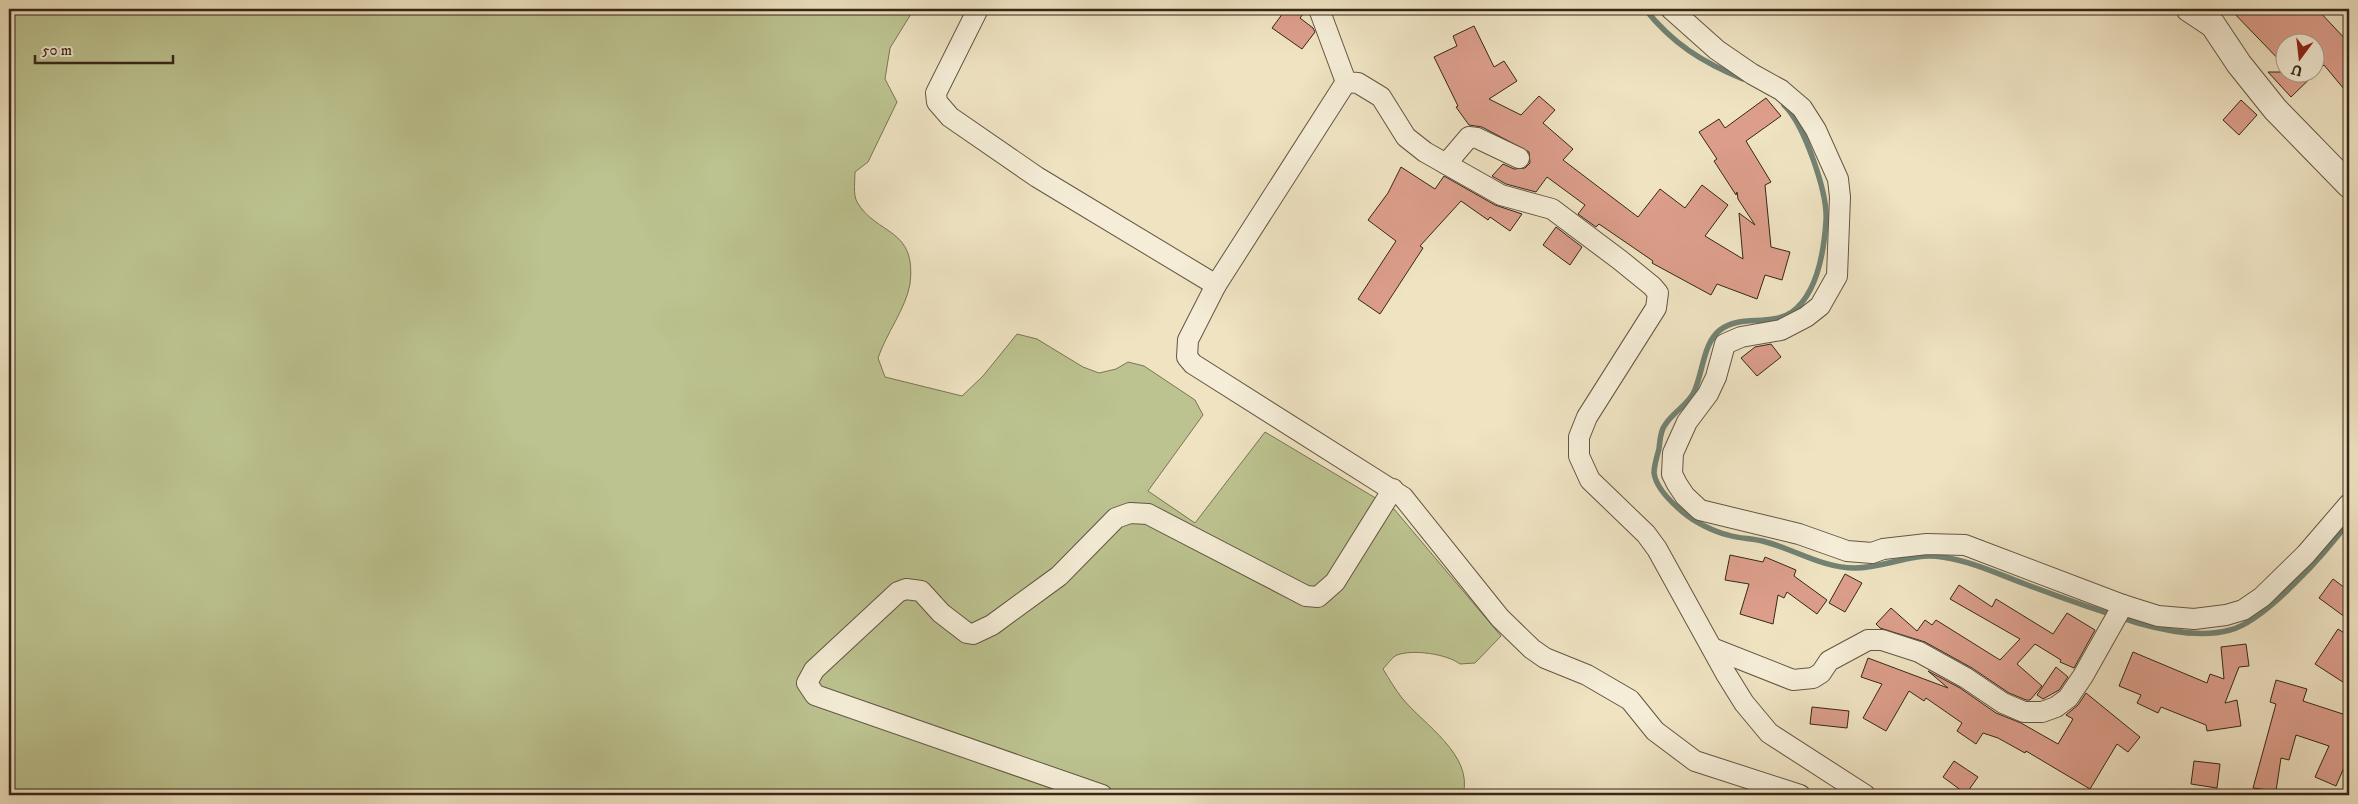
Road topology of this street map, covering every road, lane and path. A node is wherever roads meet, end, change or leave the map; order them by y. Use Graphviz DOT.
graph roads {
  1 [pos="978,9"];
  2 [pos="1320,9"];
  3 [pos="1671,9"];
  4 [pos="2203,12"];
  5 [pos="1346,82"];
  6 [pos="1519,158"];
  7 [pos="1446,164"];
  8 [pos="2349,185"];
  9 [pos="1216,285"];
  10 [pos="1394,489"];
  11 [pos="2349,504"];
  12 [pos="2119,612"];
  13 [pos="1712,648"];
  14 [pos="1102,795"];
  15 [pos="1800,795"];
  16 [pos="1865,795"];
  1 -- 9 [label="street"];
  2 -- 5 [label="street"];
  3 -- 12 [label="street"];
  4 -- 8 [label="street"];
  5 -- 7 [label="street"];
  5 -- 9 [label="street"];
  6 -- 7 [label="street"];
  7 -- 13 [label="street"];
  9 -- 10 [label="street"];
  10 -- 14 [label="street"];
  10 -- 15 [label="street"];
  11 -- 12 [label="street"];
  12 -- 13 [label="street"];
  13 -- 16 [label="street"];
}
